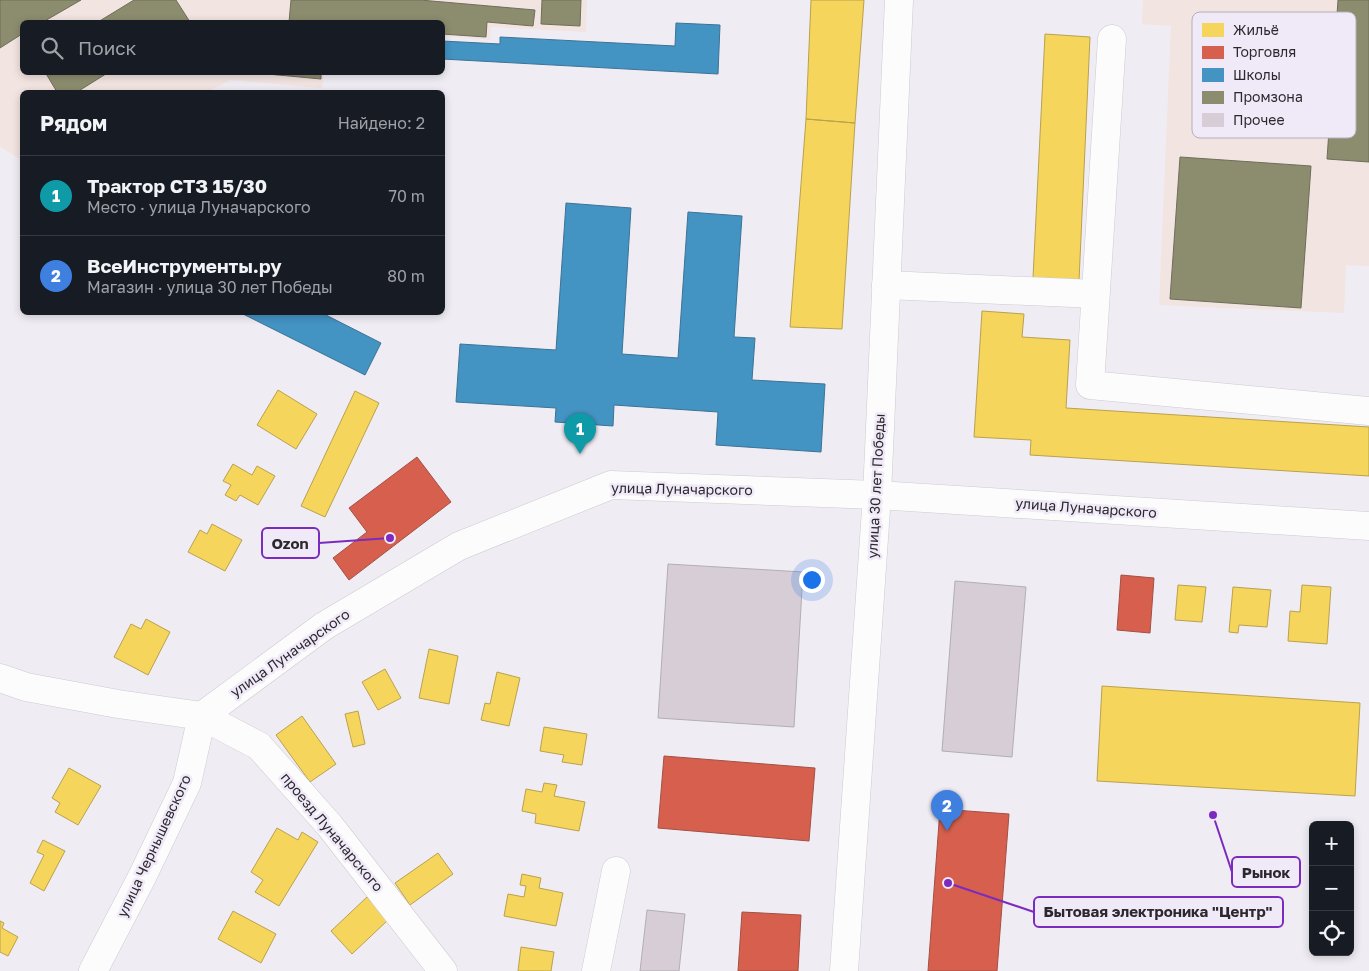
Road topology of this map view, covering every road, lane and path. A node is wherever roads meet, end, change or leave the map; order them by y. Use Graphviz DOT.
graph roads {
  1 [pos="899,0"];
  2 [pos="1112,39"];
  3 [pos="886,285"];
  4 [pos="1095,294"];
  5 [pos="1369,411"];
  6 [pos="877,495"];
  7 [pos="1369,526"];
  8 [pos="0,678"];
  9 [pos="202,716"];
  10 [pos="616,871"];
  11 [pos="93,971"];
  12 [pos="443,971"];
  13 [pos="596,971"];
  14 [pos="844,971"];
  1 -- 3 [label="street, улица 30 лет Победы"];
  2 -- 4 [label="street"];
  3 -- 4 [label="street"];
  3 -- 6 [label="street, улица 30 лет Победы"];
  4 -- 5 [label="street"];
  6 -- 7 [label="street, улица Луначарского"];
  6 -- 9 [label="street, улица Луначарского"];
  6 -- 14 [label="street, улица 30 лет Победы"];
  8 -- 9 [label="street"];
  9 -- 11 [label="street, улица Чернышевского"];
  9 -- 12 [label="street, проезд Луначарского"];
  10 -- 13 [label="street"];
}
